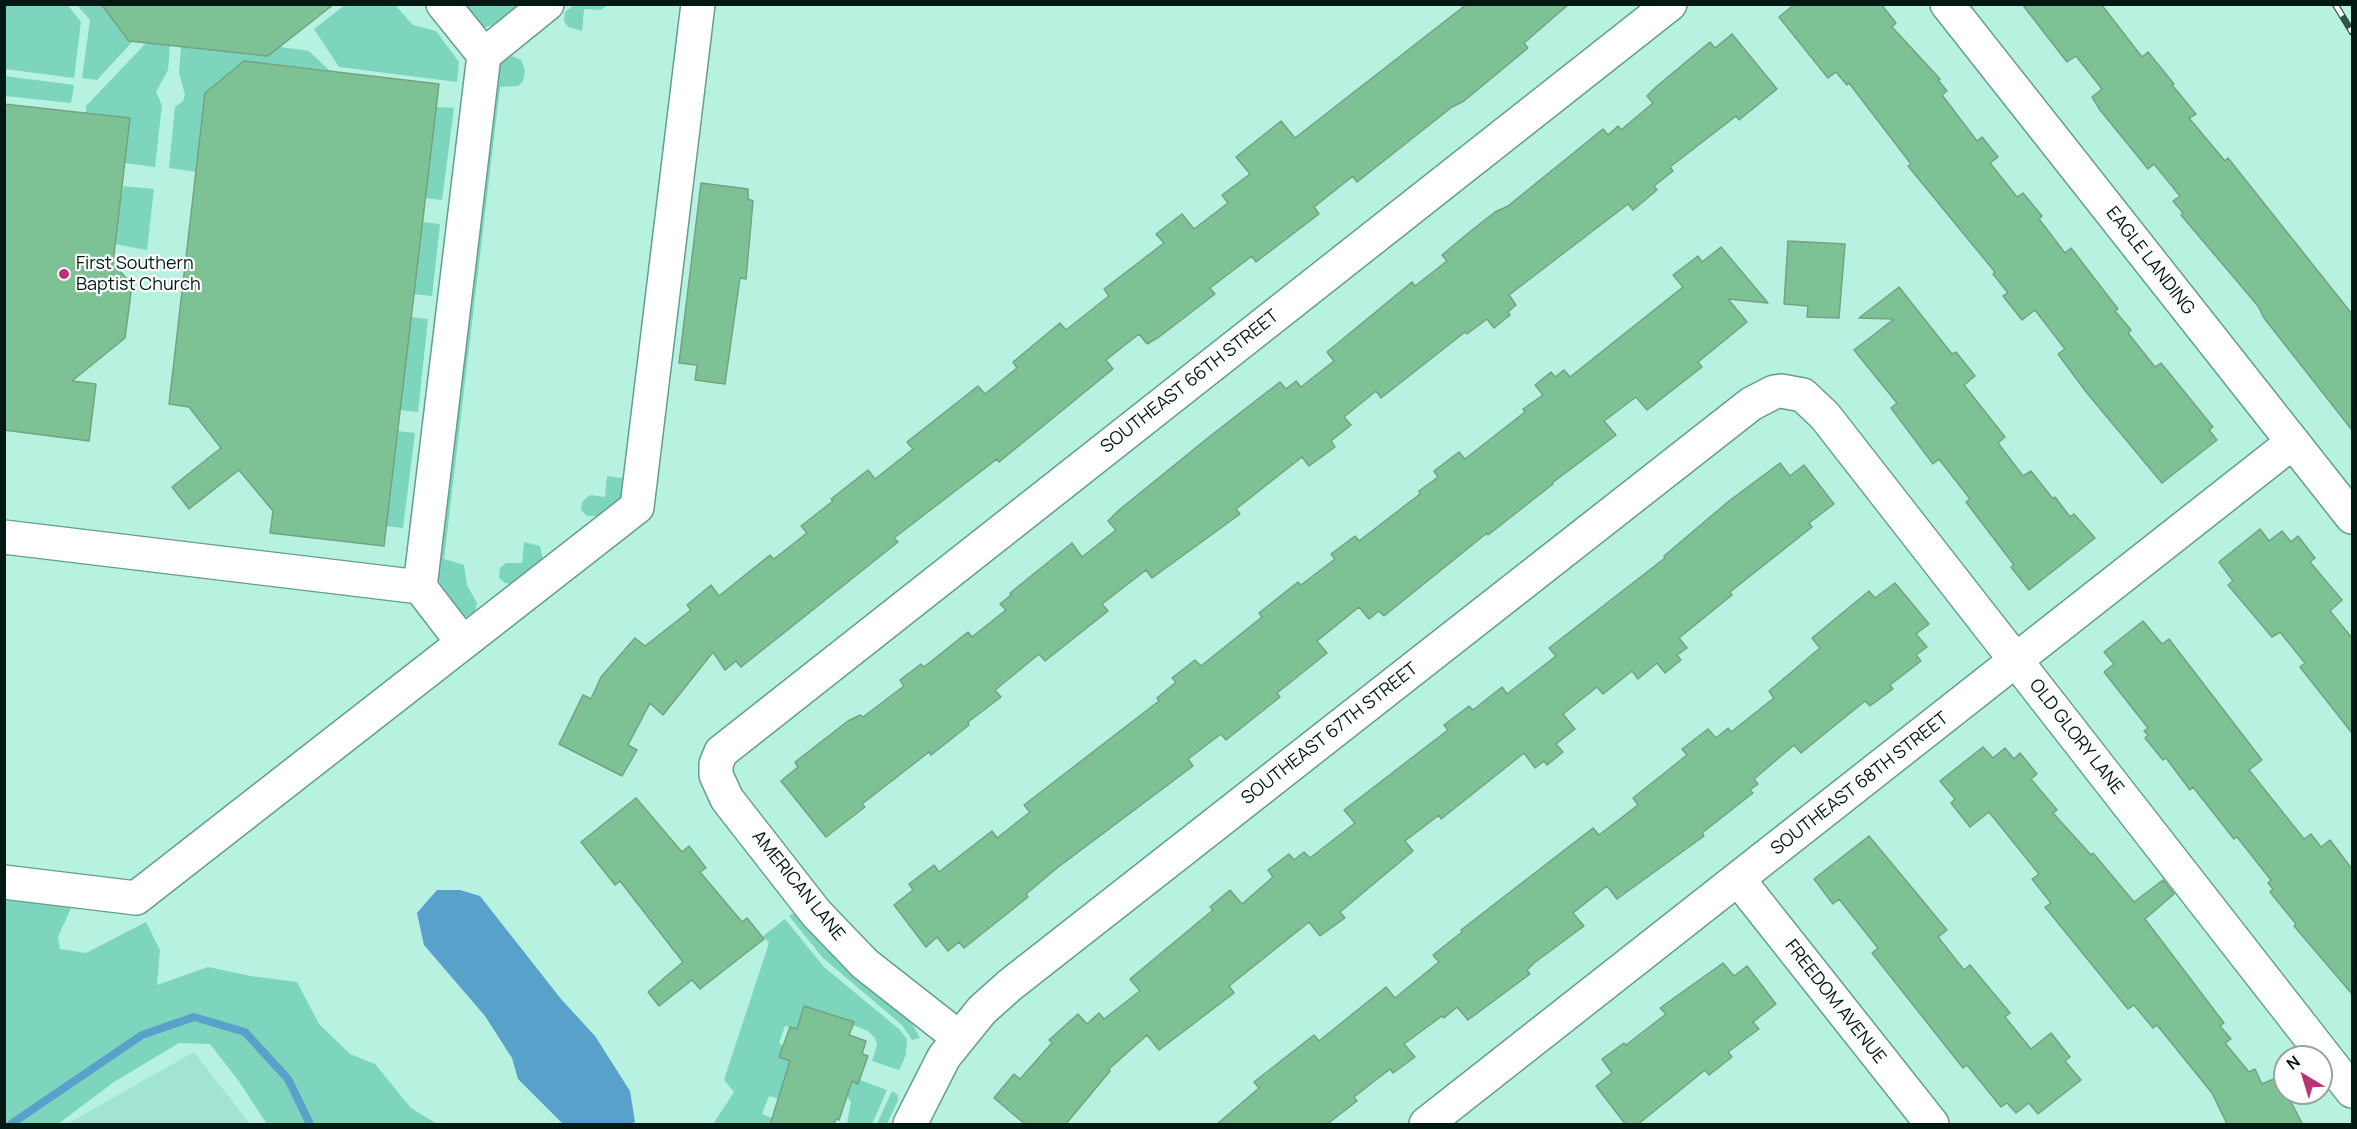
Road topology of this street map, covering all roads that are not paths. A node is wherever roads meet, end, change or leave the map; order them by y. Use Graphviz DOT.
graph roads {
  1 [pos="443,4"];
  2 [pos="547,4"];
  3 [pos="698,4"];
  4 [pos="1670,4"];
  5 [pos="1947,4"];
  6 [pos="484,55"];
  7 [pos="1792,392"];
  8 [pos="2293,441"];
  9 [pos="2352,518"];
  10 [pos="4,537"];
  11 [pos="420,587"];
  12 [pos="463,643"];
  13 [pos="2017,661"];
  14 [pos="716,764"];
  15 [pos="1738,879"];
  16 [pos="4,882"];
  17 [pos="958,1037"];
  18 [pos="2352,1091"];
  19 [pos="910,1125"];
  20 [pos="1426,1125"];
  21 [pos="1932,1125"];
  1 -- 6 [label="street"];
  2 -- 6 [label="street"];
  3 -- 12 [label="street"];
  4 -- 14 [label="street, SOUTHEAST 66TH STREET"];
  5 -- 8 [label="street, EAGLE LANDING"];
  6 -- 11 [label="street"];
  7 -- 13 [label="street, OLD GLORY LANE"];
  7 -- 17 [label="street, SOUTHEAST 67TH STREET"];
  8 -- 9 [label="street, EAGLE LANDING"];
  8 -- 13 [label="street, SOUTHEAST 68TH STREET"];
  10 -- 11 [label="street"];
  11 -- 12 [label="street"];
  12 -- 16 [label="street"];
  13 -- 15 [label="street, SOUTHEAST 68TH STREET"];
  13 -- 18 [label="street, OLD GLORY LANE"];
  14 -- 17 [label="street, AMERICAN LANE"];
  15 -- 20 [label="street, SOUTHEAST 68TH STREET"];
  15 -- 21 [label="street, FREEDOM AVENUE"];
  17 -- 19 [label="street, SOUTHEAST 67TH STREET"];
}
